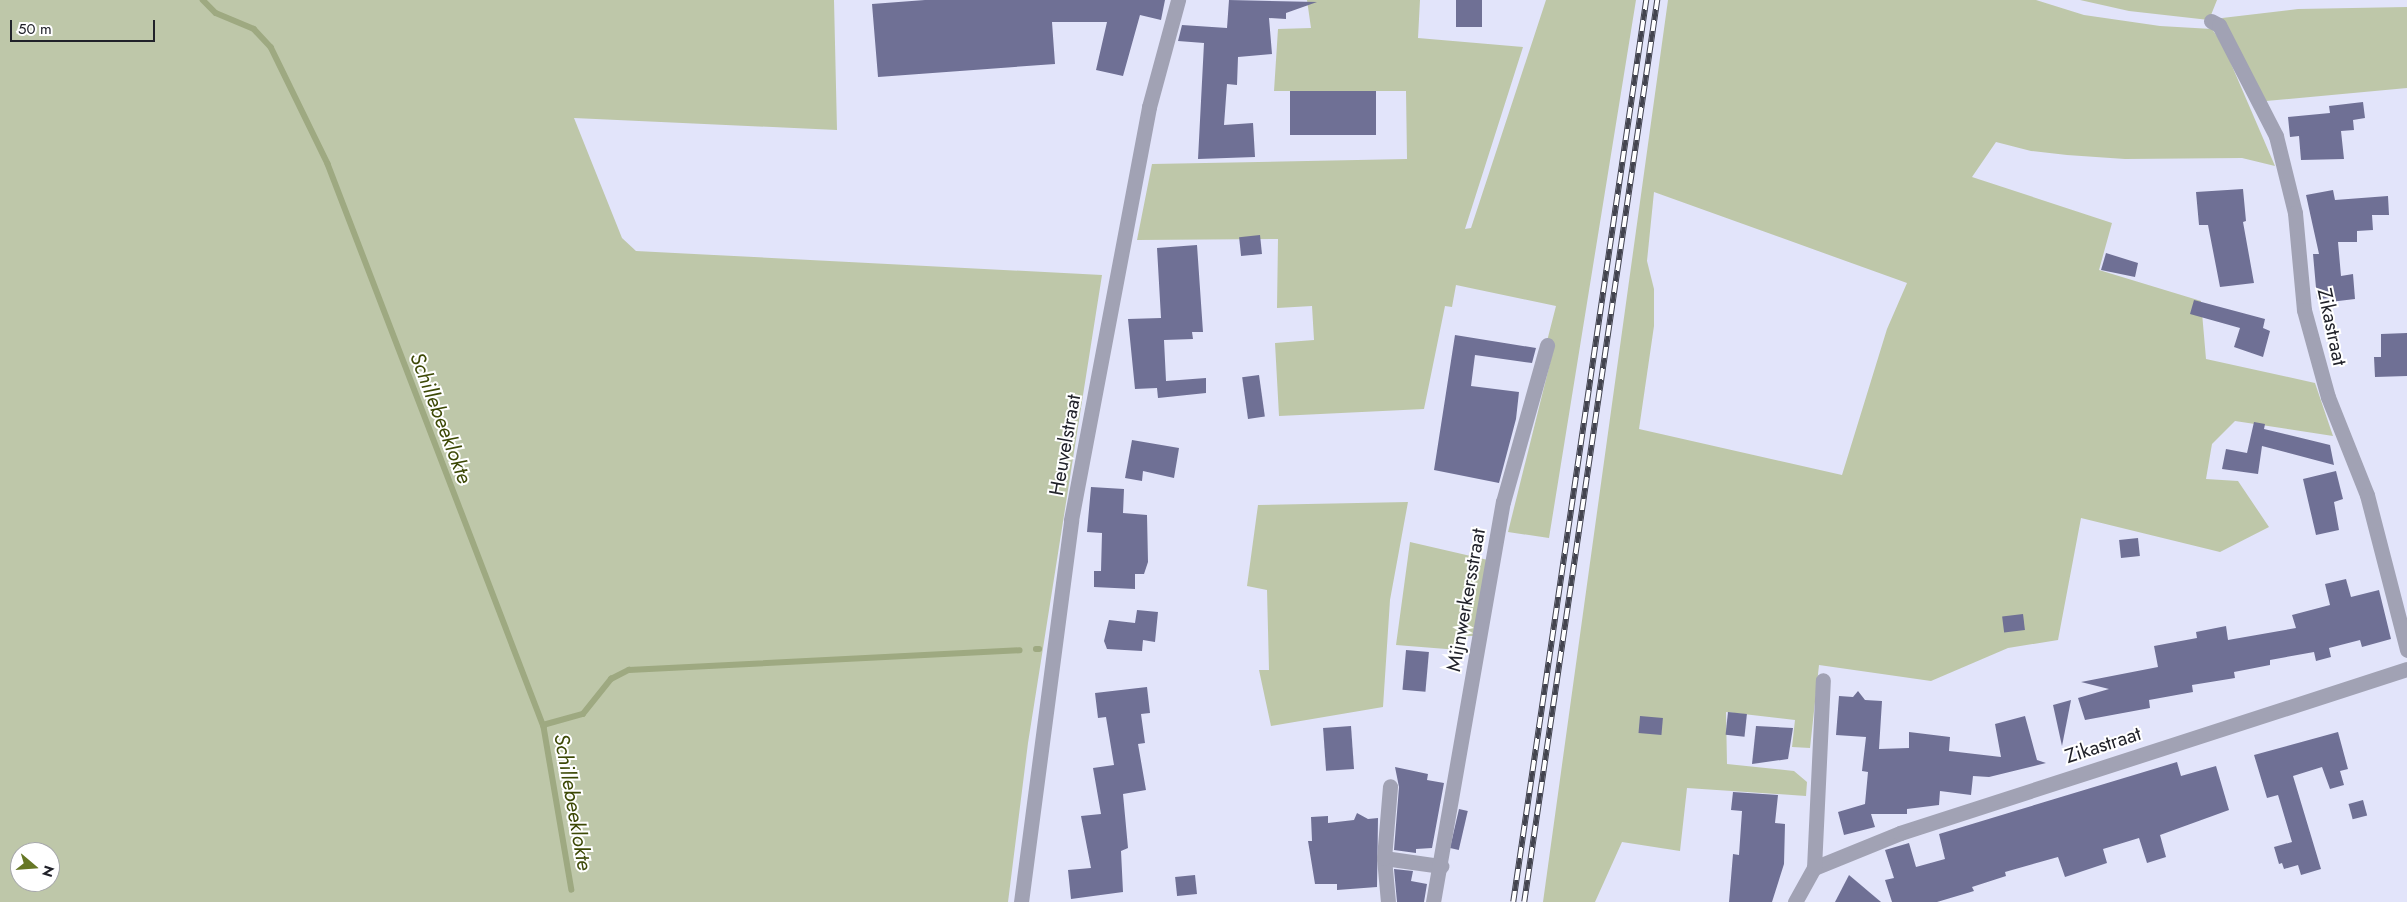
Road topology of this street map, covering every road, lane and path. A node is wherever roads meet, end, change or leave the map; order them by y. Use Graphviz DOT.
graph roads {
  1 [pos="1178,0"];
  2 [pos="2211,21"];
  3 [pos="1547,345"];
  4 [pos="2407,650"];
  5 [pos="2407,669"];
  6 [pos="1823,680"];
  7 [pos="1390,786"];
  8 [pos="1384,858"];
  9 [pos="1441,866"];
  10 [pos="1814,868"];
  11 [pos="1020,902"];
  12 [pos="1388,902"];
  13 [pos="1433,902"];
  14 [pos="1795,902"];
  1 -- 11 [label="street, Heuvelstraat"];
  2 -- 4 [label="street, Zikastraat"];
  3 -- 9 [label="street, Mijnwerkersstraat"];
  5 -- 10 [label="street, Zikastraat"];
  6 -- 10 [label="street"];
  7 -- 8 [label="street"];
  8 -- 9 [label="street"];
  8 -- 12 [label="street"];
  9 -- 13 [label="street, Mijnwerkersstraat"];
  10 -- 14 [label="street"];
}
